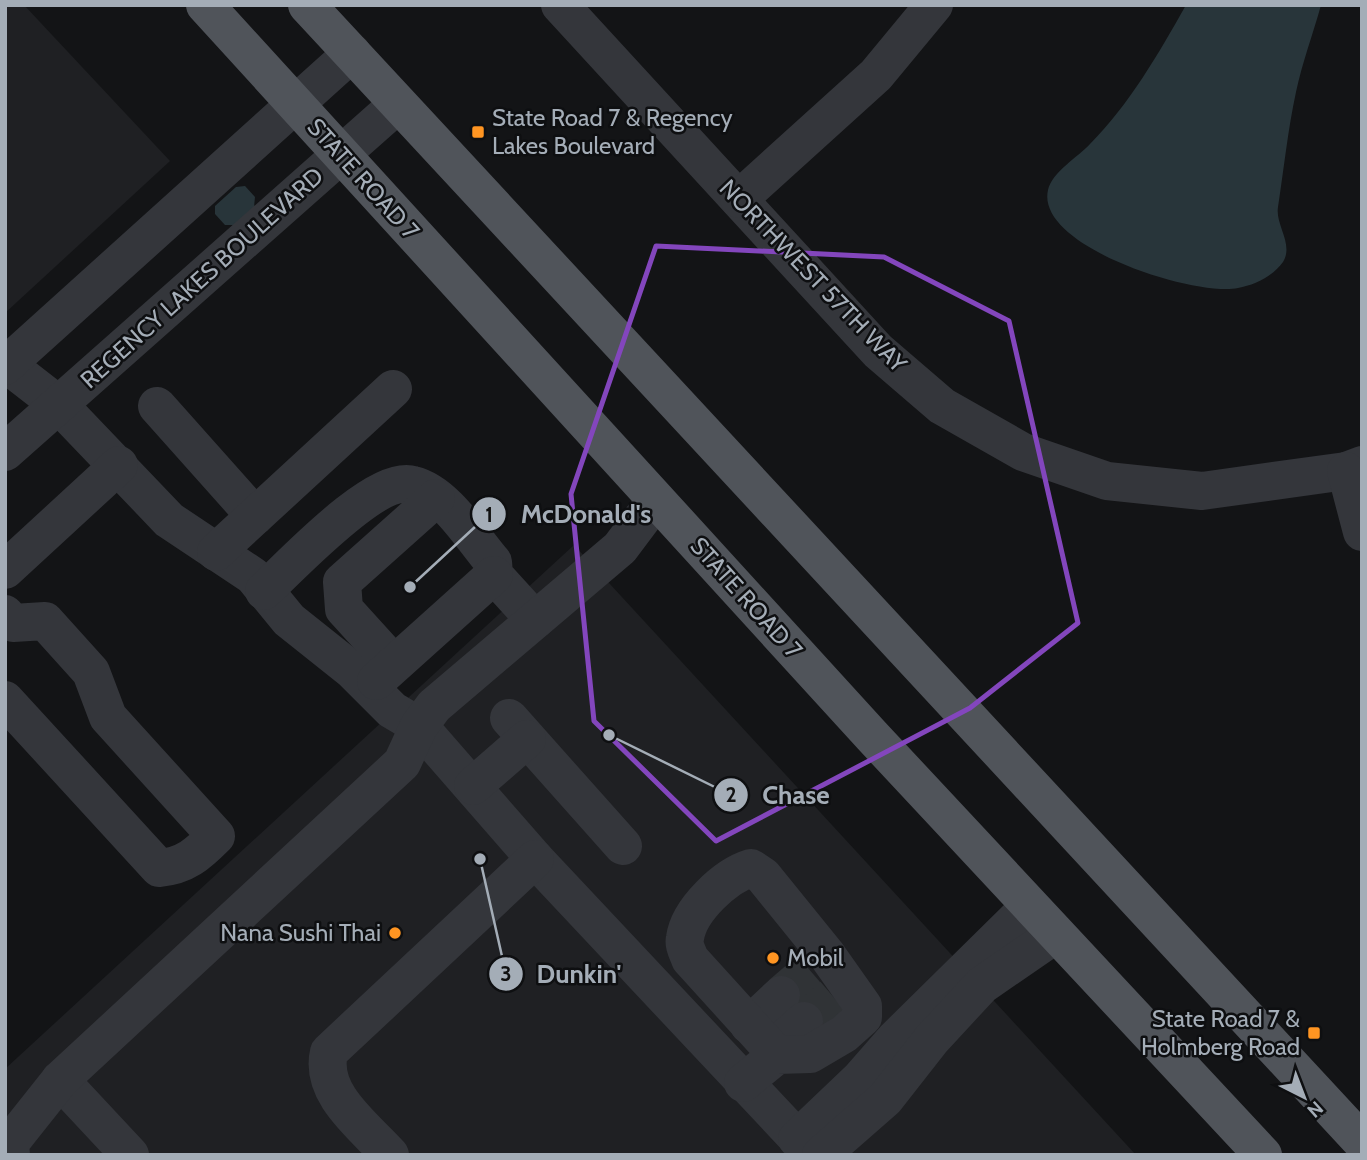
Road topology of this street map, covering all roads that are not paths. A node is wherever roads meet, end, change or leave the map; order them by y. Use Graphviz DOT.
graph roads {
  1 [pos="205,5"];
  2 [pos="307,5"];
  3 [pos="560,5"];
  4 [pos="934,5"];
  5 [pos="352,53"];
  6 [pos="295,104"];
  7 [pos="398,104"];
  8 [pos="341,155"];
  9 [pos="738,199"];
  10 [pos="6,364"];
  11 [pos="393,389"];
  12 [pos="59,405"];
  13 [pos="157,406"];
  14 [pos="5,452"];
  15 [pos="119,466"];
  16 [pos="1354,468"];
  17 [pos="436,498"];
  18 [pos="656,500"];
  19 [pos="256,516"];
  20 [pos="1362,532"];
  21 [pos="216,552"];
  22 [pos="5,570"];
  23 [pos="494,575"];
  24 [pos="264,591"];
  25 [pos="5,614"];
  26 [pos="535,620"];
  27 [pos="382,675"];
  28 [pos="5,700"];
  29 [pos="419,726"];
  30 [pos="473,786"];
  31 [pos="623,846"];
  32 [pos="535,859"];
  33 [pos="1030,906"];
  34 [pos="1056,934"];
  35 [pos="836,982"];
  36 [pos="793,1008"];
  37 [pos="895,1039"];
  38 [pos="766,1043"];
  39 [pos="60,1080"];
  40 [pos="743,1083"];
  41 [pos="1362,1142"];
  42 [pos="810,1150"];
  43 [pos="11,1155"];
  44 [pos="130,1155"];
  45 [pos="390,1155"];
  46 [pos="1263,1155"];
  1 -- 6 [label="main road, STATE ROAD 7"];
  2 -- 5 [label="main road"];
  3 -- 9 [label="street, NORTHWEST 57TH WAY"];
  4 -- 9 [label="street"];
  5 -- 6 [label="street"];
  5 -- 7 [label="main road"];
  6 -- 8 [label="main road, STATE ROAD 7"];
  6 -- 10 [label="street"];
  7 -- 8 [label="street, REGENCY LAKES BOULEVARD"];
  7 -- 41 [label="main road"];
  8 -- 12 [label="street, REGENCY LAKES BOULEVARD"];
  8 -- 18 [label="main road, STATE ROAD 7"];
  9 -- 16 [label="street, NORTHWEST 57TH WAY"];
  10 -- 12 [label="street"];
  11 -- 19 [label="street"];
  12 -- 14 [label="street, REGENCY LAKES BOULEVARD"];
  12 -- 15 [label="street"];
  13 -- 19 [label="street"];
  15 -- 21 [label="street"];
  15 -- 22 [label="street"];
  16 -- 20 [label="street"];
  17 -- 23 [label="street"];
  17 -- 24 [label="street"];
  17 -- 27 [label="street"];
  18 -- 26 [label="street"];
  18 -- 33 [label="main road, STATE ROAD 7"];
  19 -- 21 [label="street"];
  21 -- 24 [label="street"];
  23 -- 26 [label="street"];
  23 -- 27 [label="street"];
  24 -- 27 [label="street"];
  25 -- 28 [label="street"];
  26 -- 29 [label="street"];
  27 -- 29 [label="street"];
  29 -- 30 [label="street"];
  29 -- 39 [label="street"];
  30 -- 31 [label="street"];
  30 -- 32 [label="street"];
  32 -- 40 [label="street"];
  32 -- 45 [label="street"];
  33 -- 34 [label="main road, STATE ROAD 7"];
  33 -- 37 [label="street"];
  34 -- 42 [label="street"];
  34 -- 46 [label="main road, STATE ROAD 7"];
  35 -- 37 [label="street"];
  35 -- 38 [label="street"];
  35 -- 38 [label="street"];
  36 -- 38 [label="street"];
  37 -- 42 [label="street"];
  38 -- 40 [label="street"];
  39 -- 43 [label="street"];
  39 -- 44 [label="street"];
  40 -- 42 [label="street"];
}
